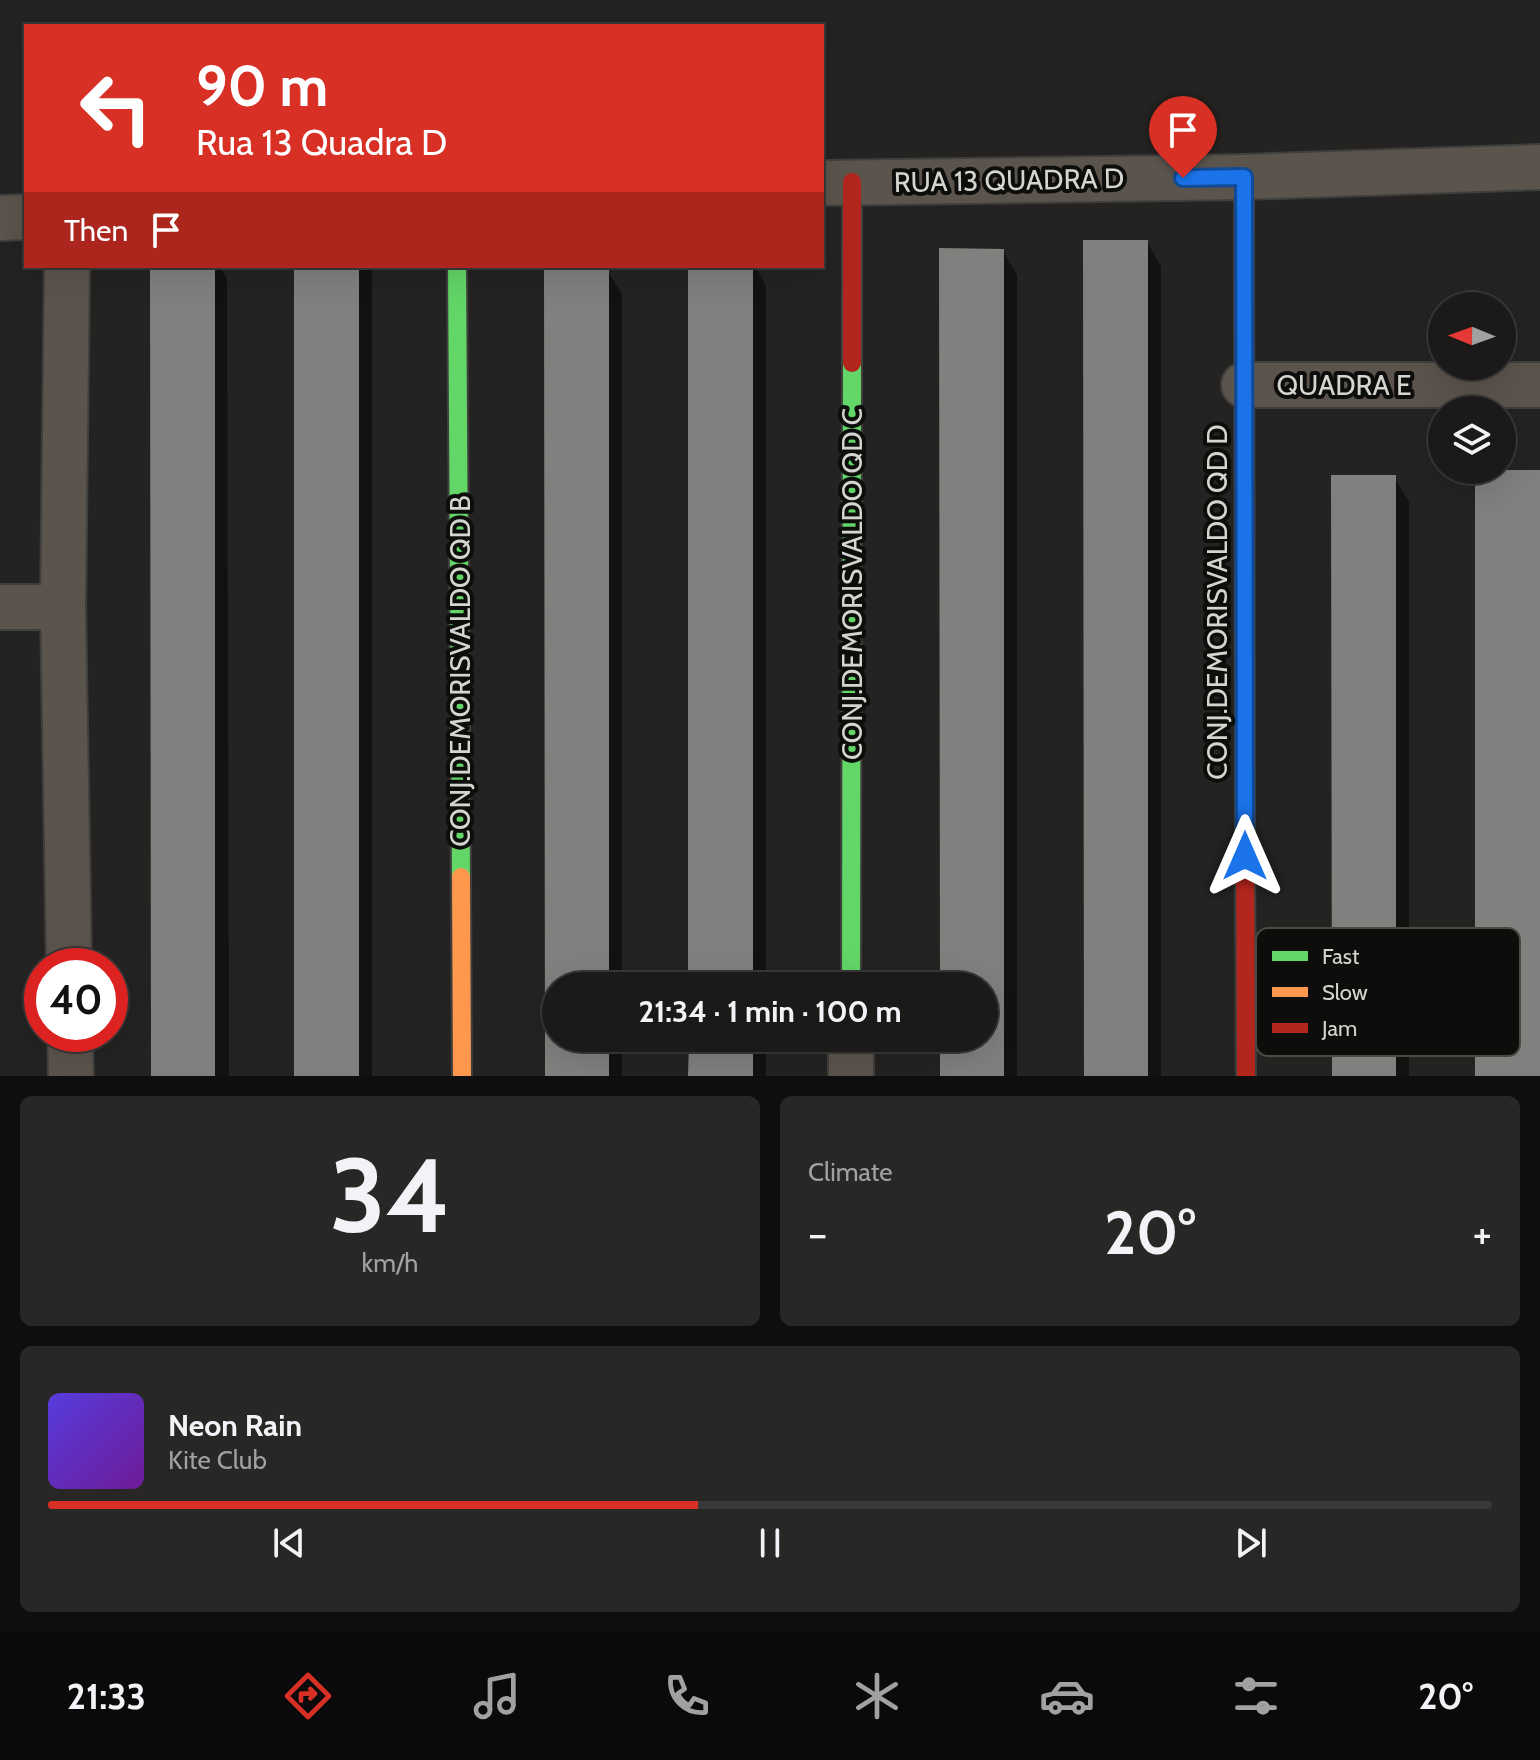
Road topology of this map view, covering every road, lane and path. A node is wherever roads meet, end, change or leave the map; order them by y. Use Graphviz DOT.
graph roads {
  1 [pos="1540,167"];
  2 [pos="1244,177"];
  3 [pos="837,183"];
  4 [pos="24,217"];
  5 [pos="0,218"];
  6 [pos="67,268"];
  7 [pos="457,268"];
  8 [pos="1244,385"];
  9 [pos="1540,385"];
  10 [pos="0,607"];
  11 [pos="63,607"];
  12 [pos="69,948"];
  13 [pos="851,972"];
  14 [pos="70,1052"];
  15 [pos="851,1052"];
  16 [pos="71,1076"];
  17 [pos="462,1076"];
  18 [pos="851,1076"];
  19 [pos="1246,1076"];
  1 -- 2 [label="street, RUA 13 QUADRA D"];
  2 -- 3 [label="street, RUA 13 QUADRA D"];
  2 -- 8 [label="street, CONJ.DEMORISVALDO QD D"];
  3 -- 13 [label="street, CONJ.DEMORISVALDO QD C"];
  4 -- 5 [label="street"];
  6 -- 11 [label="street"];
  7 -- 17 [label="street, CONJ.DEMORISVALDO QD B"];
  8 -- 9 [label="street, QUADRA E"];
  8 -- 19 [label="street, CONJ.DEMORISVALDO QD D"];
  10 -- 11 [label="street"];
  11 -- 12 [label="street"];
  14 -- 16 [label="street"];
  15 -- 18 [label="street"];
}
